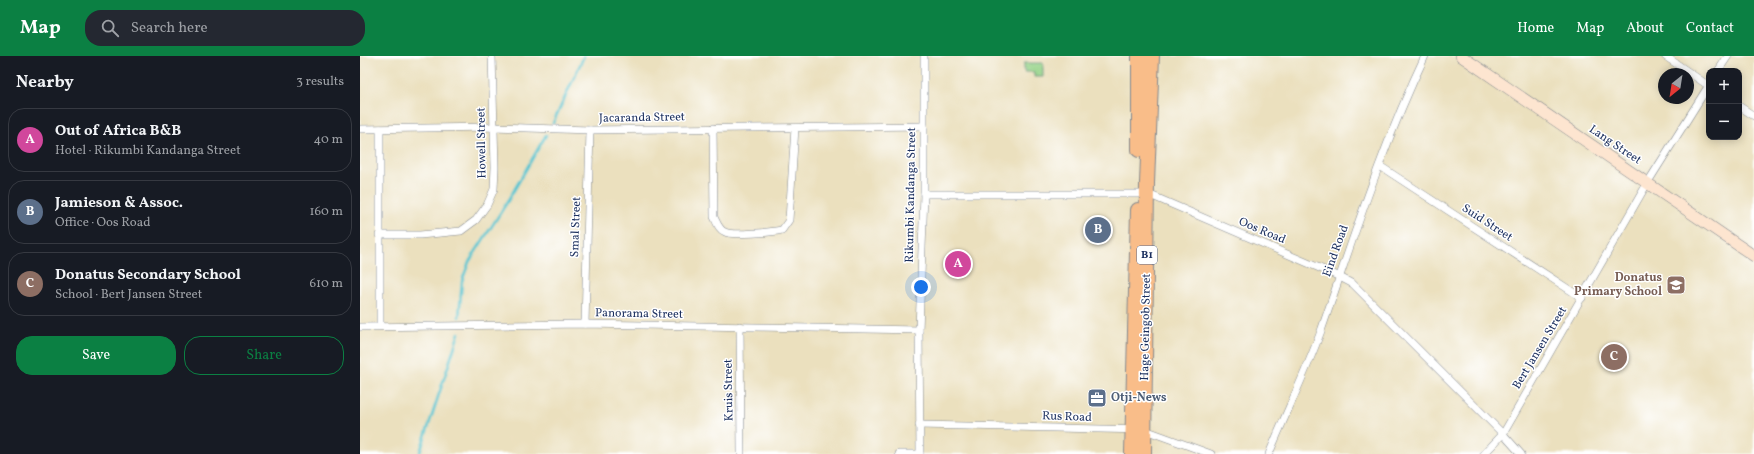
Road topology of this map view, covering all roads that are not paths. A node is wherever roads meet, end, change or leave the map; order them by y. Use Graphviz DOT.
graph roads {
  1 [pos="492,56"];
  2 [pos="924,56"];
  3 [pos="1139,56"];
  4 [pos="1152,56"];
  5 [pos="1425,56"];
  6 [pos="1461,56"];
  7 [pos="1665,56"];
  8 [pos="1728,56"];
  9 [pos="1720,68"];
  10 [pos="1706,84"];
  11 [pos="1706,91"];
  12 [pos="1742,108"];
  13 [pos="1754,116"];
  14 [pos="924,126"];
  15 [pos="494,127"];
  16 [pos="713,128"];
  17 [pos="795,128"];
  18 [pos="360,129"];
  19 [pos="380,129"];
  20 [pos="590,130"];
  21 [pos="1380,166"];
  22 [pos="1648,182"];
  23 [pos="924,194"];
  24 [pos="1143,194"];
  25 [pos="379,235"];
  26 [pos="1754,256"];
  27 [pos="1338,276"];
  28 [pos="1582,298"];
  29 [pos="585,324"];
  30 [pos="380,326"];
  31 [pos="740,326"];
  32 [pos="360,327"];
  33 [pos="919,330"];
  34 [pos="919,425"];
  35 [pos="1138,430"];
  36 [pos="1503,434"];
  37 [pos="741,454"];
  38 [pos="899,454"];
  39 [pos="920,454"];
  40 [pos="1132,454"];
  41 [pos="1144,454"];
  42 [pos="1211,454"];
  43 [pos="1270,454"];
  44 [pos="1484,454"];
  45 [pos="1521,454"];
  1 -- 15 [label="street, Howell Street"];
  2 -- 14 [label="street, Rikumbi Kandanga Street"];
  3 -- 24 [label="highway, Hage Geingob Street / B1"];
  4 -- 24 [label="highway, Hage Geingob Street / B1"];
  5 -- 21 [label="street, Eind Road"];
  6 -- 22 [label="street, Lang Street"];
  7 -- 10 [label="street"];
  8 -- 9 [label="street"];
  11 -- 22 [label="street, Bert Jansen Street"];
  12 -- 13 [label="street"];
  14 -- 17 [label="street, Jacaranda Street"];
  14 -- 23 [label="street, Rikumbi Kandanga Street"];
  15 -- 19 [label="street, Jacaranda Street"];
  15 -- 20 [label="street, Jacaranda Street"];
  15 -- 25 [label="street, Howell Street"];
  16 -- 17 [label="street, Jacaranda Street"];
  16 -- 17 [label="street"];
  16 -- 20 [label="street, Jacaranda Street"];
  18 -- 19 [label="street, Jacaranda Street"];
  19 -- 25 [label="street"];
  20 -- 29 [label="street, Smal Street"];
  21 -- 27 [label="street, Eind Road"];
  21 -- 28 [label="street, Suid Street"];
  22 -- 26 [label="street, Lang Street"];
  22 -- 28 [label="street, Bert Jansen Street"];
  23 -- 24 [label="street, Oos Road"];
  23 -- 33 [label="street, Rikumbi Kandanga Street"];
  24 -- 27 [label="street, Oos Road"];
  24 -- 35 [label="highway, Hage Geingob Street / B1"];
  25 -- 30 [label="street"];
  27 -- 36 [label="street, Oos Road"];
  27 -- 43 [label="street, Eind Road"];
  28 -- 36 [label="street, Bert Jansen Street"];
  29 -- 30 [label="street, Panorama Street"];
  29 -- 31 [label="street, Panorama Street"];
  30 -- 32 [label="street, Panorama Street"];
  31 -- 33 [label="street, Panorama Street"];
  31 -- 37 [label="street, Kruis Street"];
  33 -- 34 [label="street, Rikumbi Kandanga Street"];
  34 -- 35 [label="street, Rus Road"];
  34 -- 39 [label="street, Rikumbi Kandanga Street"];
  35 -- 40 [label="highway, Hage Geingob Street / B1"];
  35 -- 41 [label="highway, Hage Geingob Street / B1"];
  35 -- 42 [label="street, Rus Road"];
  36 -- 44 [label="street, Bert Jansen Street"];
  36 -- 45 [label="street, Oos Road"];
  38 -- 39 [label="street"];
}
